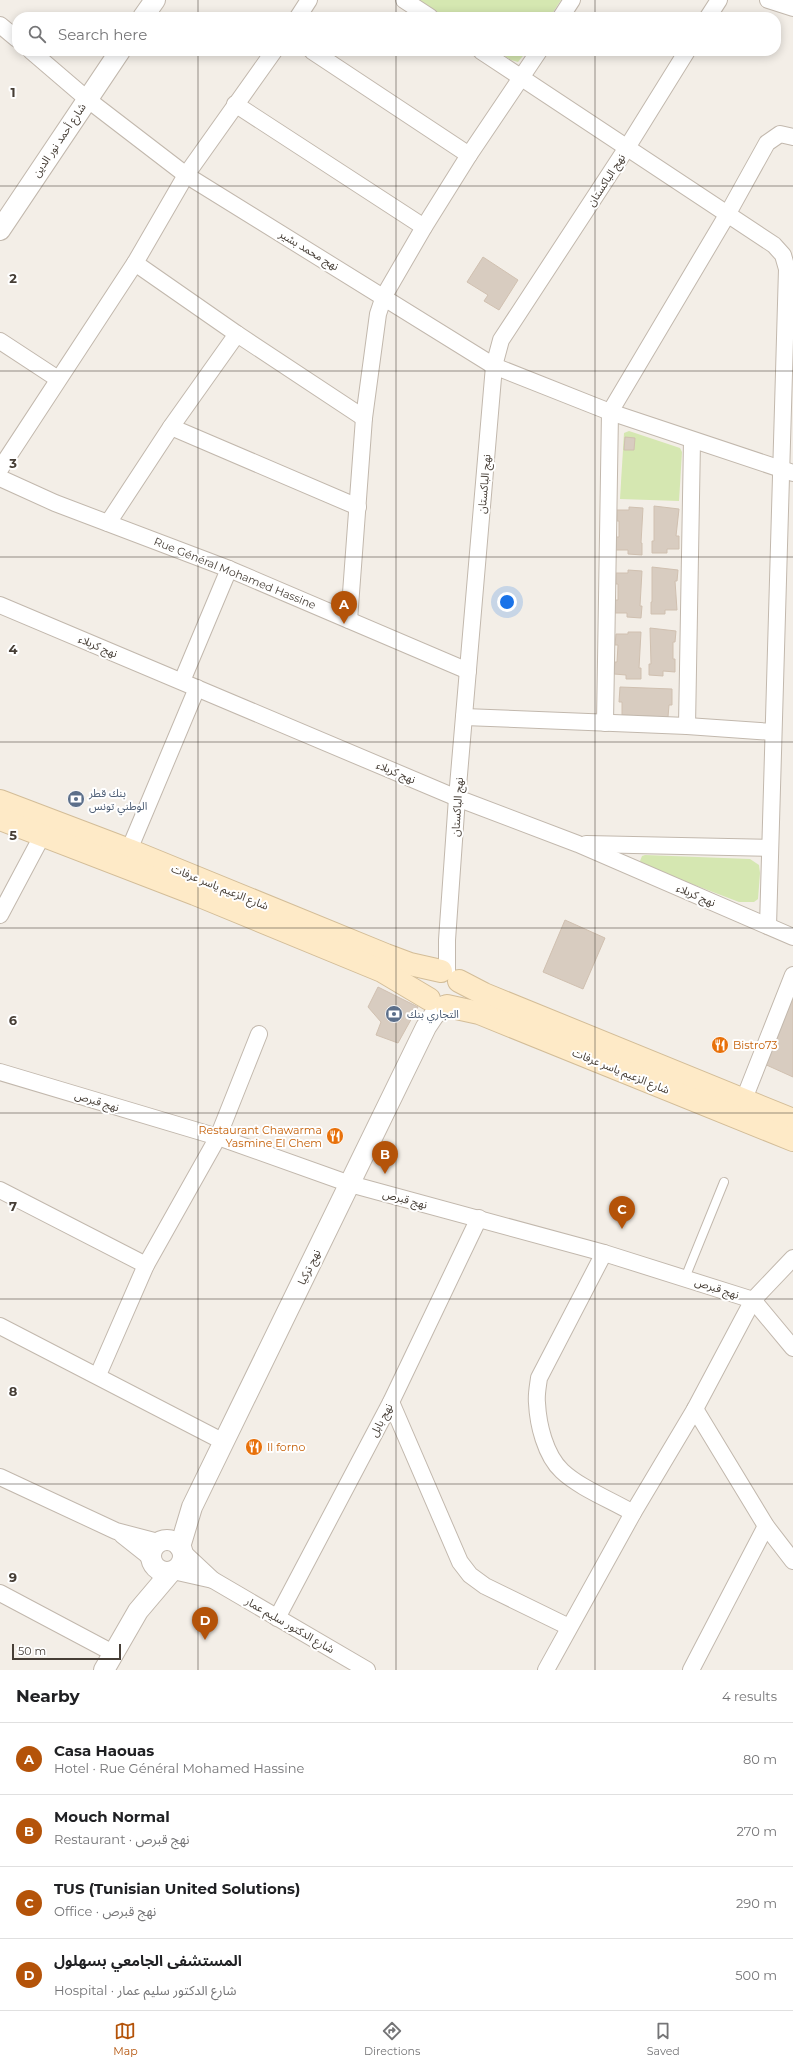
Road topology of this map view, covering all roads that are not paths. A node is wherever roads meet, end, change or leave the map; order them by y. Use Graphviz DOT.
graph roads {
  1 [pos="155,0"];
  2 [pos="309,0"];
  3 [pos="404,0"];
  4 [pos="572,0"];
  5 [pos="719,0"];
  6 [pos="768,0"];
  7 [pos="793,8"];
  8 [pos="147,12"];
  9 [pos="301,12"];
  10 [pos="422,12"];
  11 [pos="564,12"];
  12 [pos="711,12"];
  13 [pos="0,25"];
  14 [pos="12,35"];
  15 [pos="37,56"];
  16 [pos="117,56"];
  17 [pos="270,56"];
  18 [pos="320,56"];
  19 [pos="488,56"];
  20 [pos="535,56"];
  21 [pos="684,56"];
  22 [pos="521,78"];
  23 [pos="87,99"];
  24 [pos="235,104"];
  25 [pos="793,137"];
  26 [pos="628,146"];
  27 [pos="469,155"];
  28 [pos="186,175"];
  29 [pos="727,215"];
  30 [pos="424,227"];
  31 [pos="0,230"];
  32 [pos="135,263"];
  33 [pos="384,296"];
  34 [pos="237,334"];
  35 [pos="0,341"];
  36 [pos="494,366"];
  37 [pos="58,379"];
  38 [pos="610,412"];
  39 [pos="364,418"];
  40 [pos="171,427"];
  41 [pos="692,441"];
  42 [pos="0,468"];
  43 [pos="787,472"];
  44 [pos="0,478"];
  45 [pos="358,508"];
  46 [pos="108,523"];
  47 [pos="229,570"];
  48 [pos="0,605"];
  49 [pos="349,620"];
  50 [pos="468,671"];
  51 [pos="182,681"];
  52 [pos="197,688"];
  53 [pos="464,717"];
  54 [pos="605,723"];
  55 [pos="687,726"];
  56 [pos="773,732"];
  57 [pos="457,798"];
  58 [pos="0,801"];
  59 [pos="0,819"];
  60 [pos="42,836"];
  61 [pos="578,844"];
  62 [pos="770,848"];
  63 [pos="129,850"];
  64 [pos="0,915"];
  65 [pos="768,926"];
  66 [pos="793,937"];
  67 [pos="449,974"];
  68 [pos="793,974"];
  69 [pos="437,1003"];
  70 [pos="259,1034"];
  71 [pos="0,1072"];
  72 [pos="744,1100"];
  73 [pos="793,1120"];
  74 [pos="218,1137"];
  75 [pos="793,1140"];
  76 [pos="724,1182"];
  77 [pos="350,1184"];
  78 [pos="0,1190"];
  79 [pos="480,1218"];
  80 [pos="604,1252"];
  81 [pos="793,1258"];
  82 [pos="146,1265"];
  83 [pos="685,1278"];
  84 [pos="754,1300"];
  85 [pos="0,1326"];
  86 [pos="793,1348"];
  87 [pos="98,1375"];
  88 [pos="391,1402"];
  89 [pos="695,1409"];
  90 [pos="224,1442"];
  91 [pos="0,1478"];
  92 [pos="633,1513"];
  93 [pos="766,1526"];
  94 [pos="165,1550"];
  95 [pos="793,1561"];
  96 [pos="172,1571"];
  97 [pos="213,1580"];
  98 [pos="0,1593"];
  99 [pos="138,1611"];
  100 [pos="277,1618"];
  101 [pos="569,1627"];
  102 [pos="108,1662"];
  103 [pos="367,1670"];
  104 [pos="546,1670"];
  105 [pos="691,1670"];
  1 -- 8 [label="street"];
  2 -- 9 [label="street"];
  3 -- 10 [label="street"];
  4 -- 11 [label="street"];
  5 -- 12 [label="street"];
  6 -- 7 [label="street"];
  13 -- 14 [label="street"];
  15 -- 23 [label="street, نهج محمد بشير"];
  16 -- 23 [label="street, شارع أحمد نور الدين"];
  17 -- 24 [label="street"];
  18 -- 27 [label="street"];
  19 -- 22 [label="street"];
  20 -- 22 [label="street"];
  21 -- 26 [label="street, نهج الباكستان"];
  22 -- 26 [label="street"];
  22 -- 27 [label="street"];
  23 -- 28 [label="street, نهج محمد بشير"];
  23 -- 31 [label="street, شارع أحمد نور الدين"];
  24 -- 28 [label="street"];
  24 -- 30 [label="street"];
  25 -- 29 [label="street"];
  26 -- 29 [label="street"];
  26 -- 36 [label="street, نهج الباكستان"];
  27 -- 30 [label="street"];
  28 -- 32 [label="street"];
  28 -- 33 [label="street, نهج محمد بشير"];
  29 -- 38 [label="street"];
  29 -- 43 [label="street"];
  30 -- 33 [label="street"];
  32 -- 34 [label="street"];
  32 -- 37 [label="street"];
  33 -- 36 [label="street, نهج محمد بشير"];
  33 -- 39 [label="street"];
  34 -- 39 [label="street"];
  34 -- 40 [label="street"];
  35 -- 37 [label="street"];
  36 -- 38 [label="street, نهج محمد بشير"];
  36 -- 50 [label="street, نهج الباكستان"];
  37 -- 42 [label="street"];
  38 -- 41 [label="street, نهج محمد بشير"];
  38 -- 54 [label="street"];
  39 -- 45 [label="street"];
  40 -- 45 [label="street"];
  40 -- 46 [label="street"];
  41 -- 43 [label="street, نهج محمد بشير"];
  41 -- 55 [label="street"];
  43 -- 56 [label="street"];
  44 -- 46 [label="street, Rue Général Mohamed Hassine"];
  45 -- 49 [label="street"];
  46 -- 47 [label="street, Rue Général Mohamed Hassine"];
  47 -- 49 [label="street, Rue Général Mohamed Hassine"];
  47 -- 51 [label="street"];
  48 -- 51 [label="street, نهج كربلاء"];
  49 -- 50 [label="street, Rue Général Mohamed Hassine"];
  50 -- 53 [label="street, نهج الباكستان"];
  51 -- 52 [label="street, نهج كربلاء"];
  52 -- 57 [label="street, نهج كربلاء"];
  52 -- 63 [label="street"];
  53 -- 54 [label="street"];
  53 -- 57 [label="street, نهج الباكستان"];
  54 -- 55 [label="street"];
  55 -- 56 [label="street"];
  56 -- 62 [label="street"];
  57 -- 61 [label="street, نهج كربلاء"];
  57 -- 67 [label="street, نهج الباكستان"];
  58 -- 63 [label="main road, شارع الزعيم ياسر عرفات"];
  59 -- 60 [label="main road, شارع الزعيم ياسر عرفات"];
  60 -- 64 [label="street"];
  60 -- 69 [label="main road, شارع الزعيم ياسر عرفات"];
  61 -- 62 [label="street"];
  61 -- 65 [label="street, نهج كربلاء"];
  62 -- 65 [label="street"];
  63 -- 67 [label="main road, شارع الزعيم ياسر عرفات"];
  65 -- 66 [label="street, نهج كربلاء"];
  67 -- 69 [label="main road"];
  67 -- 69 [label="main road"];
  67 -- 72 [label="main road, شارع الزعيم ياسر عرفات"];
  68 -- 72 [label="street"];
  69 -- 75 [label="main road, شارع الزعيم ياسر عرفات"];
  69 -- 77 [label="street, نهج تركيا"];
  70 -- 74 [label="street"];
  71 -- 74 [label="street, نهج قبرص"];
  72 -- 73 [label="main road, شارع الزعيم ياسر عرفات"];
  74 -- 77 [label="street, نهج قبرص"];
  74 -- 82 [label="street"];
  76 -- 83 [label="lane"];
  77 -- 79 [label="street, نهج قبرص"];
  77 -- 90 [label="street, نهج تركيا"];
  78 -- 82 [label="street"];
  79 -- 80 [label="street, نهج قبرص"];
  79 -- 88 [label="street, نهج بابل"];
  80 -- 83 [label="street, نهج قبرص"];
  80 -- 92 [label="street"];
  81 -- 84 [label="street"];
  82 -- 87 [label="street"];
  83 -- 84 [label="street, نهج قبرص"];
  84 -- 86 [label="street, نهج قبرص"];
  84 -- 89 [label="street"];
  85 -- 87 [label="street"];
  87 -- 90 [label="street"];
  88 -- 100 [label="street, نهج بابل"];
  88 -- 101 [label="street"];
  89 -- 92 [label="street"];
  89 -- 93 [label="street"];
  90 -- 94 [label="street, نهج تركيا"];
  91 -- 94 [label="street"];
  92 -- 101 [label="street"];
  93 -- 95 [label="street"];
  93 -- 105 [label="street"];
  94 -- 96 [label="street"];
  94 -- 97 [label="street"];
  94 -- 99 [label="street"];
  96 -- 97 [label="street"];
  96 -- 99 [label="street"];
  97 -- 100 [label="street, شارع الدكتور سليم عمار"];
  98 -- 102 [label="street"];
  99 -- 102 [label="street"];
  100 -- 103 [label="street, شارع الدكتور سليم عمار"];
  101 -- 104 [label="street"];
}
